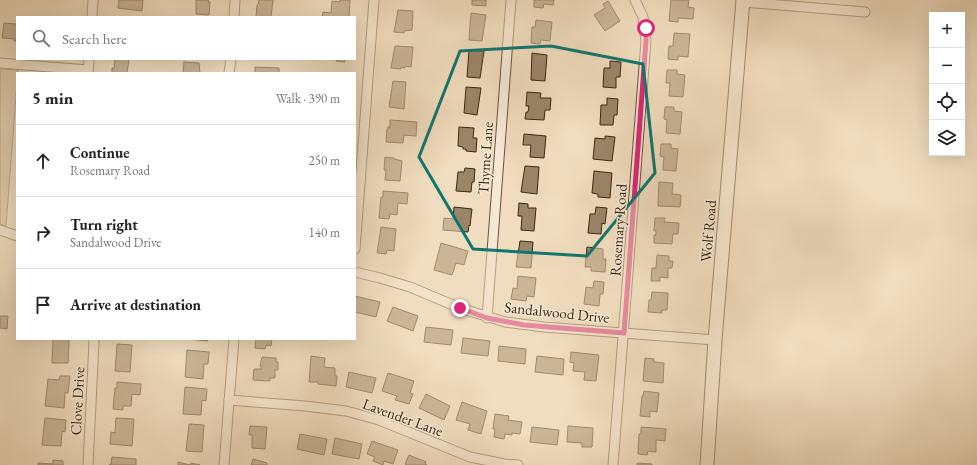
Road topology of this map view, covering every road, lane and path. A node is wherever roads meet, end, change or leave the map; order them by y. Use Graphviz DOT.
graph roads {
  1 [pos="93,0"];
  2 [pos="235,0"];
  3 [pos="374,0"];
  4 [pos="511,0"];
  5 [pos="635,0"];
  6 [pos="743,1"];
  7 [pos="865,12"];
  8 [pos="92,16"];
  9 [pos="234,16"];
  10 [pos="89,60"];
  11 [pos="230,60"];
  12 [pos="0,63"];
  13 [pos="88,72"];
  14 [pos="230,72"];
  15 [pos="0,230"];
  16 [pos="16,236"];
  17 [pos="356,236"];
  18 [pos="356,272"];
  19 [pos="487,318"];
  20 [pos="624,333"];
  21 [pos="93,340"];
  22 [pos="234,340"];
  23 [pos="715,340"];
  24 [pos="229,400"];
  25 [pos="88,465"];
  26 [pos="224,465"];
  27 [pos="518,465"];
  28 [pos="613,465"];
  29 [pos="706,465"];
  1 -- 8 [label="street"];
  2 -- 9 [label="street"];
  3 -- 17 [label="street"];
  4 -- 19 [label="street, Thyme Lane"];
  5 -- 20 [label="street, Rosemary Road"];
  6 -- 7 [label="street"];
  6 -- 23 [label="main road, Wolf Road"];
  10 -- 13 [label="street"];
  11 -- 14 [label="street"];
  12 -- 13 [label="street"];
  15 -- 16 [label="street"];
  18 -- 19 [label="street, Sandalwood Drive"];
  19 -- 20 [label="street, Sandalwood Drive"];
  20 -- 23 [label="street, Sandalwood Drive"];
  20 -- 28 [label="street, Rosemary Road"];
  21 -- 25 [label="street, Clove Drive"];
  22 -- 24 [label="street"];
  23 -- 29 [label="main road, Wolf Road"];
  24 -- 26 [label="street"];
  24 -- 27 [label="street, Lavender Lane"];
}
